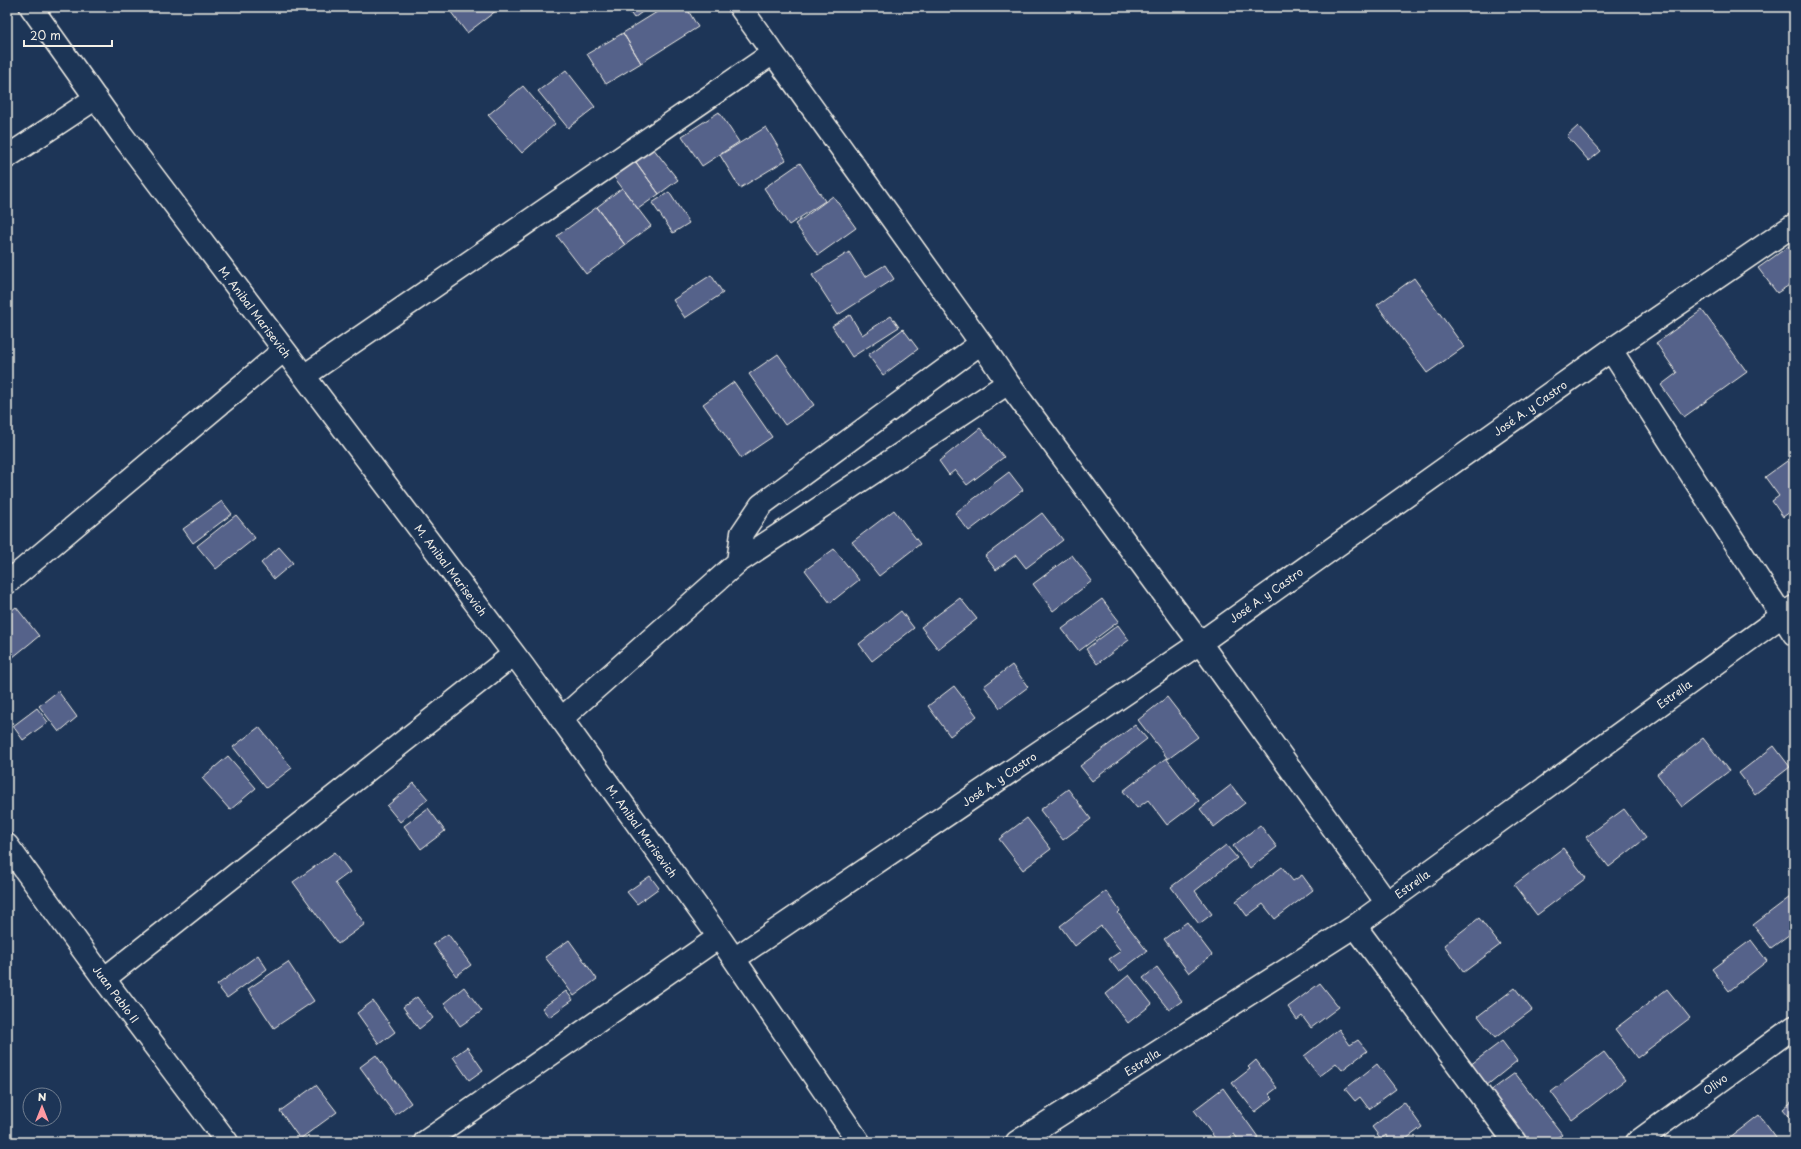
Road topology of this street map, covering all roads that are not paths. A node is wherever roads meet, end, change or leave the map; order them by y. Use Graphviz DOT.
graph roads {
  1 [pos="31,7"];
  2 [pos="740,7"];
  3 [pos="773,53"];
  4 [pos="96,98"];
  5 [pos="7,157"];
  6 [pos="1794,225"];
  7 [pos="981,343"];
  8 [pos="284,350"];
  9 [pos="1611,350"];
  10 [pos="304,376"];
  11 [pos="1008,383"];
  12 [pos="738,562"];
  13 [pos="7,583"];
  14 [pos="1788,612"];
  15 [pos="1794,634"];
  16 [pos="1200,643"];
  17 [pos="514,654"];
  18 [pos="561,719"];
  19 [pos="7,845"];
  20 [pos="1387,903"];
  21 [pos="1355,926"];
  22 [pos="719,937"];
  23 [pos="734,959"];
  24 [pos="104,979"];
  25 [pos="1794,1027"];
  26 [pos="227,1142"];
  27 [pos="425,1142"];
  28 [pos="859,1142"];
  29 [pos="1017,1142"];
  30 [pos="1515,1142"];
  31 [pos="1637,1142"];
  1 -- 4 [label="street, M. Anibal Marisevich"];
  2 -- 3 [label="street"];
  3 -- 7 [label="street"];
  3 -- 10 [label="street"];
  4 -- 5 [label="street"];
  4 -- 8 [label="street, M. Anibal Marisevich"];
  6 -- 9 [label="street, José A. y Castro"];
  7 -- 11 [label="street"];
  7 -- 12 [label="street"];
  8 -- 10 [label="street, M. Anibal Marisevich"];
  8 -- 13 [label="street"];
  9 -- 14 [label="street"];
  9 -- 16 [label="street, José A. y Castro"];
  10 -- 17 [label="street, M. Anibal Marisevich"];
  11 -- 12 [label="street"];
  11 -- 16 [label="street"];
  12 -- 18 [label="street"];
  14 -- 15 [label="street"];
  14 -- 20 [label="street, Estrella"];
  16 -- 20 [label="street"];
  16 -- 23 [label="street, José A. y Castro"];
  17 -- 18 [label="street, M. Anibal Marisevich"];
  17 -- 24 [label="street"];
  18 -- 22 [label="street, M. Anibal Marisevich"];
  19 -- 24 [label="street, Juan Pablo II"];
  20 -- 21 [label="street, Estrella"];
  21 -- 29 [label="street, Estrella"];
  21 -- 30 [label="street"];
  22 -- 23 [label="street, M. Anibal Marisevich"];
  22 -- 27 [label="street"];
  23 -- 28 [label="street, M. Anibal Marisevich"];
  24 -- 26 [label="street, Juan Pablo II"];
  25 -- 31 [label="street, Olivo"];
}
